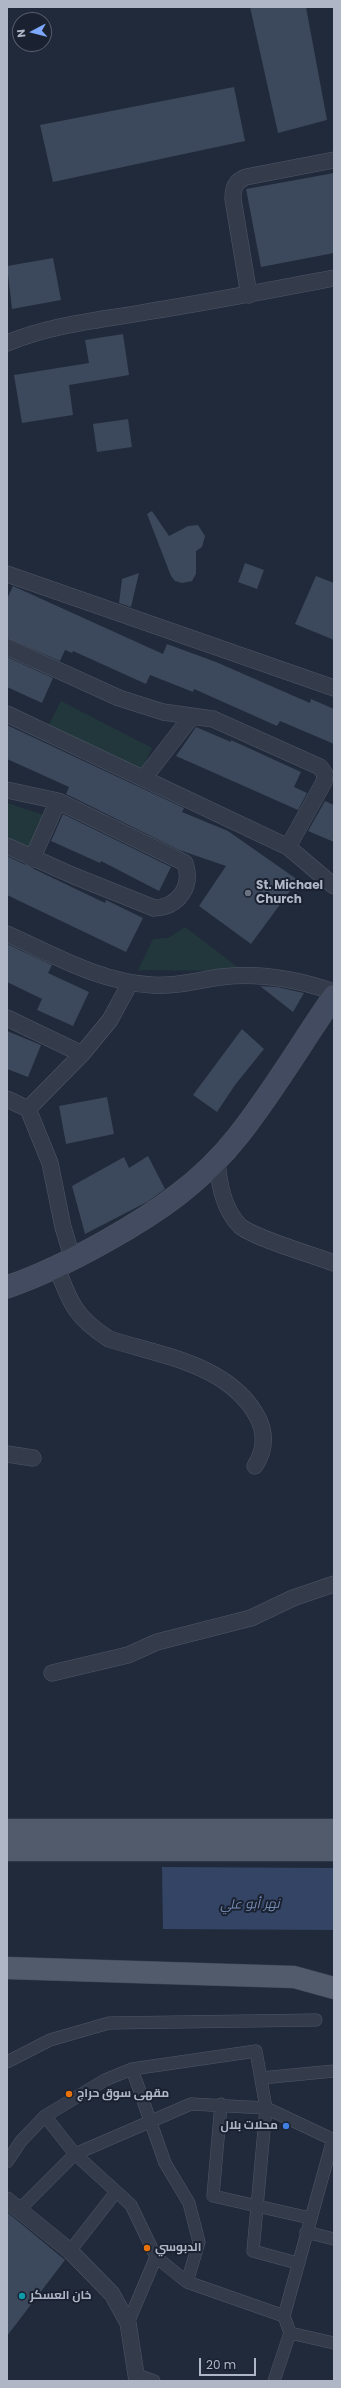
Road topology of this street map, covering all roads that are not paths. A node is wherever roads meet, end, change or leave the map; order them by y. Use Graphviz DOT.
graph roads {
  1 [pos="334,160"];
  2 [pos="334,278"];
  3 [pos="249,295"];
  4 [pos="7,343"];
  5 [pos="7,574"];
  6 [pos="7,647"];
  7 [pos="334,688"];
  8 [pos="7,714"];
  9 [pos="192,716"];
  10 [pos="144,778"];
  11 [pos="7,790"];
  12 [pos="58,801"];
  13 [pos="7,846"];
  14 [pos="288,847"];
  15 [pos="32,859"];
  16 [pos="334,886"];
  17 [pos="7,934"];
  18 [pos="130,983"];
  19 [pos="334,992"];
  20 [pos="334,996"];
  21 [pos="7,1018"];
  22 [pos="326,1020"];
  23 [pos="82,1054"];
  24 [pos="7,1099"];
  25 [pos="28,1109"];
  26 [pos="217,1161"];
  27 [pos="334,1263"];
  28 [pos="65,1264"];
  29 [pos="7,1286"];
  30 [pos="7,1454"];
  31 [pos="34,1458"];
  32 [pos="255,1466"];
  33 [pos="334,1584"];
  34 [pos="52,1673"];
  35 [pos="7,1830"];
  36 [pos="334,1830"];
  37 [pos="7,1850"];
  38 [pos="334,1850"];
  39 [pos="7,1968"];
  40 [pos="334,1988"];
  41 [pos="316,2020"];
  42 [pos="7,2062"];
  43 [pos="132,2069"];
  44 [pos="334,2071"];
  45 [pos="261,2078"];
  46 [pos="221,2104"];
  47 [pos="266,2108"];
  48 [pos="44,2116"];
  49 [pos="150,2121"];
  50 [pos="333,2139"];
  51 [pos="75,2154"];
  52 [pos="7,2162"];
  53 [pos="116,2192"];
  54 [pos="13,2205"];
  55 [pos="257,2206"];
  56 [pos="310,2218"];
  57 [pos="306,2232"];
  58 [pos="334,2239"];
  59 [pos="70,2251"];
  60 [pos="156,2257"];
  61 [pos="297,2263"];
  62 [pos="188,2282"];
  63 [pos="284,2316"];
  64 [pos="128,2323"];
  65 [pos="290,2333"];
  66 [pos="334,2343"];
  67 [pos="137,2378"];
  68 [pos="154,2381"];
  69 [pos="274,2381"];
  1 -- 3 [label="street"];
  2 -- 3 [label="street"];
  3 -- 4 [label="street"];
  5 -- 7 [label="street"];
  6 -- 9 [label="street"];
  8 -- 10 [label="street"];
  9 -- 10 [label="street"];
  9 -- 14 [label="street"];
  10 -- 14 [label="street"];
  11 -- 12 [label="street"];
  12 -- 15 [label="street"];
  12 -- 15 [label="street"];
  13 -- 15 [label="street"];
  14 -- 16 [label="street"];
  17 -- 18 [label="street"];
  18 -- 19 [label="street"];
  18 -- 23 [label="street"];
  20 -- 22 [label="main road"];
  21 -- 23 [label="street"];
  22 -- 26 [label="main road"];
  23 -- 25 [label="street"];
  24 -- 25 [label="street"];
  25 -- 28 [label="street"];
  26 -- 27 [label="street"];
  26 -- 28 [label="main road"];
  28 -- 29 [label="main road"];
  28 -- 32 [label="street"];
  30 -- 31 [label="street"];
  33 -- 34 [label="street"];
  35 -- 36 [label="main road"];
  37 -- 38 [label="main road"];
  39 -- 40 [label="main road"];
  41 -- 42 [label="street"];
  43 -- 45 [label="street"];
  43 -- 48 [label="street"];
  43 -- 49 [label="street"];
  44 -- 45 [label="street"];
  45 -- 47 [label="street"];
  46 -- 47 [label="street"];
  46 -- 49 [label="street"];
  46 -- 55 [label="street"];
  47 -- 50 [label="street"];
  47 -- 55 [label="street"];
  48 -- 51 [label="street"];
  48 -- 52 [label="street"];
  49 -- 51 [label="street"];
  49 -- 62 [label="street"];
  50 -- 56 [label="street"];
  51 -- 53 [label="street"];
  51 -- 54 [label="street"];
  53 -- 59 [label="street"];
  53 -- 60 [label="street"];
  54 -- 59 [label="street"];
  55 -- 56 [label="street"];
  55 -- 61 [label="street"];
  56 -- 57 [label="street"];
  57 -- 58 [label="street"];
  57 -- 61 [label="street"];
  59 -- 64 [label="street"];
  60 -- 62 [label="street"];
  60 -- 64 [label="street"];
  61 -- 63 [label="street"];
  62 -- 63 [label="street"];
  63 -- 65 [label="street"];
  64 -- 67 [label="street"];
  65 -- 66 [label="street"];
  65 -- 69 [label="street"];
  67 -- 68 [label="street"];
}
